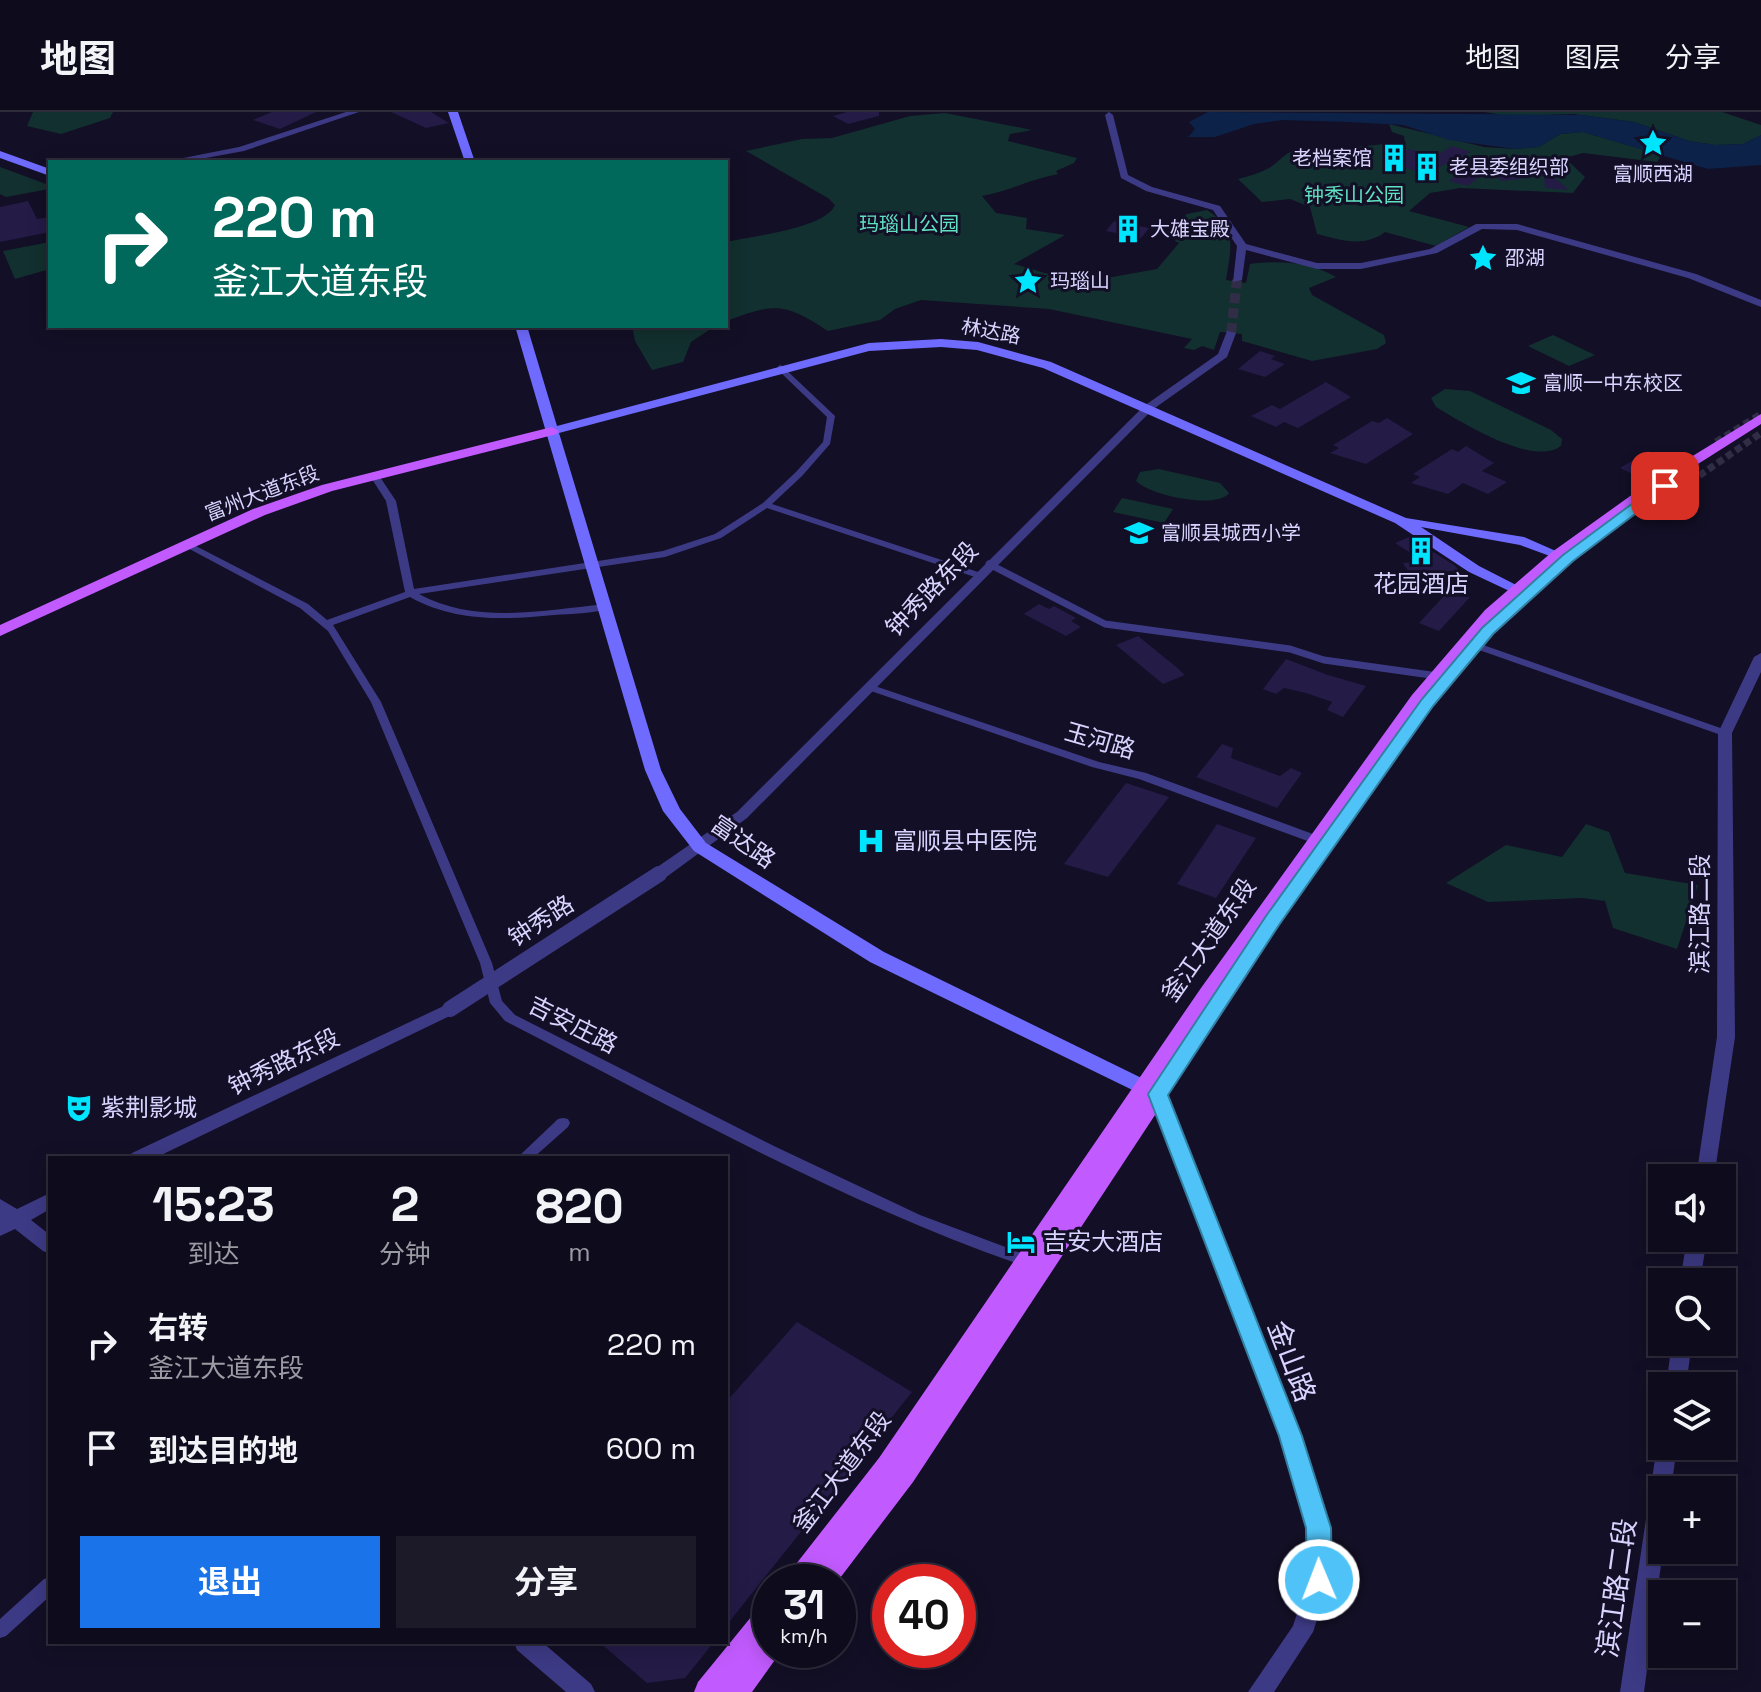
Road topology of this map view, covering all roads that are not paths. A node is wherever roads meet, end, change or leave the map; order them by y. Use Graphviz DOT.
graph roads {
  1 [pos="355,112"];
  2 [pos="453,112"];
  3 [pos="1107,113"];
  4 [pos="0,156"];
  5 [pos="179,160"];
  6 [pos="469,160"];
  7 [pos="48,174"];
  8 [pos="1242,246"];
  9 [pos="1237,280"];
  10 [pos="1761,304"];
  11 [pos="522,328"];
  12 [pos="1231,333"];
  13 [pos="781,368"];
  14 [pos="1148,408"];
  15 [pos="1761,418"];
  16 [pos="1761,425"];
  17 [pos="552,431"];
  18 [pos="375,476"];
  19 [pos="766,505"];
  20 [pos="1400,520"];
  21 [pos="187,545"];
  22 [pos="1558,555"];
  23 [pos="989,564"];
  24 [pos="593,565"];
  25 [pos="978,575"];
  26 [pos="1521,592"];
  27 [pos="410,593"];
  28 [pos="606,607"];
  29 [pos="326,624"];
  30 [pos="0,631"];
  31 [pos="1471,644"];
  32 [pos="1761,657"];
  33 [pos="1438,676"];
  34 [pos="869,687"];
  35 [pos="1725,733"];
  36 [pos="1317,840"];
  37 [pos="700,847"];
  38 [pos="659,874"];
  39 [pos="450,1009"];
  40 [pos="1150,1091"];
  41 [pos="563,1123"];
  42 [pos="142,1156"];
  43 [pos="526,1156"];
  44 [pos="1707,1164"];
  45 [pos="48,1201"];
  46 [pos="5,1217"];
  47 [pos="48,1245"];
  48 [pos="1027,1261"];
  49 [pos="1665,1460"];
  50 [pos="810,1564"];
  51 [pos="834,1564"];
  52 [pos="48,1587"];
  53 [pos="0,1630"];
  54 [pos="752,1637"];
  55 [pos="527,1644"];
  56 [pos="753,1668"];
  57 [pos="583,1692"];
  58 [pos="708,1692"];
  59 [pos="734,1692"];
  60 [pos="1260,1692"];
  61 [pos="1632,1692"];
  1 -- 5 [label="street"];
  2 -- 6 [label="main road"];
  3 -- 8 [label="street"];
  4 -- 7 [label="main road"];
  8 -- 9 [label="street"];
  8 -- 10 [label="street"];
  11 -- 17 [label="main road, 富达路"];
  12 -- 14 [label="street, 钟秀路东段"];
  13 -- 14 [label="main road, 林达路"];
  13 -- 17 [label="main road, 林达路"];
  13 -- 19 [label="street"];
  14 -- 20 [label="main road, 林达路"];
  14 -- 23 [label="street, 钟秀路东段"];
  15 -- 22 [label="main road, 釜江大道东段"];
  16 -- 26 [label="main road, 釜江大道东段"];
  17 -- 18 [label="main road, 富州大道东段"];
  17 -- 24 [label="main road, 富达路"];
  18 -- 21 [label="main road, 富州大道东段"];
  18 -- 27 [label="street"];
  19 -- 24 [label="street"];
  19 -- 25 [label="street"];
  20 -- 22 [label="main road"];
  20 -- 26 [label="main road"];
  21 -- 29 [label="street, 吉安庄路"];
  21 -- 30 [label="main road, 富州大道东段"];
  22 -- 26 [label="main road, 釜江大道东段"];
  23 -- 25 [label="street, 钟秀路东段"];
  23 -- 33 [label="street"];
  24 -- 27 [label="street"];
  24 -- 28 [label="main road, 富达路"];
  25 -- 34 [label="street, 钟秀路东段"];
  26 -- 31 [label="main road, 釜江大道东段"];
  27 -- 28 [label="street"];
  27 -- 29 [label="street"];
  28 -- 37 [label="main road, 富达路"];
  29 -- 48 [label="street, 吉安庄路"];
  31 -- 33 [label="main road, 釜江大道东段"];
  31 -- 35 [label="street"];
  31 -- 40 [label="main road, 釜江大道东段"];
  32 -- 35 [label="street, 滨江路二段"];
  33 -- 36 [label="main road, 釜江大道东段"];
  34 -- 36 [label="street, 玉河路"];
  34 -- 37 [label="street, 钟秀路东段"];
  35 -- 44 [label="street, 滨江路二段"];
  36 -- 40 [label="main road, 釜江大道东段"];
  37 -- 38 [label="street, 钟秀路东段"];
  37 -- 40 [label="main road, 富达路"];
  38 -- 39 [label="street, 钟秀路, bridge"];
  39 -- 42 [label="street, 钟秀路东段"];
  40 -- 48 [label="main road, 釜江大道东段"];
  40 -- 51 [label="main road, 釜江大道东段"];
  40 -- 60 [label="street, 金山路"];
  41 -- 43 [label="street"];
  45 -- 46 [label="street"];
  46 -- 47 [label="street"];
  48 -- 50 [label="main road, 釜江大道东段"];
  49 -- 61 [label="street, 滨江路二段"];
  52 -- 53 [label="street"];
  54 -- 58 [label="main road"];
  55 -- 57 [label="street"];
  56 -- 59 [label="main road"];
}
